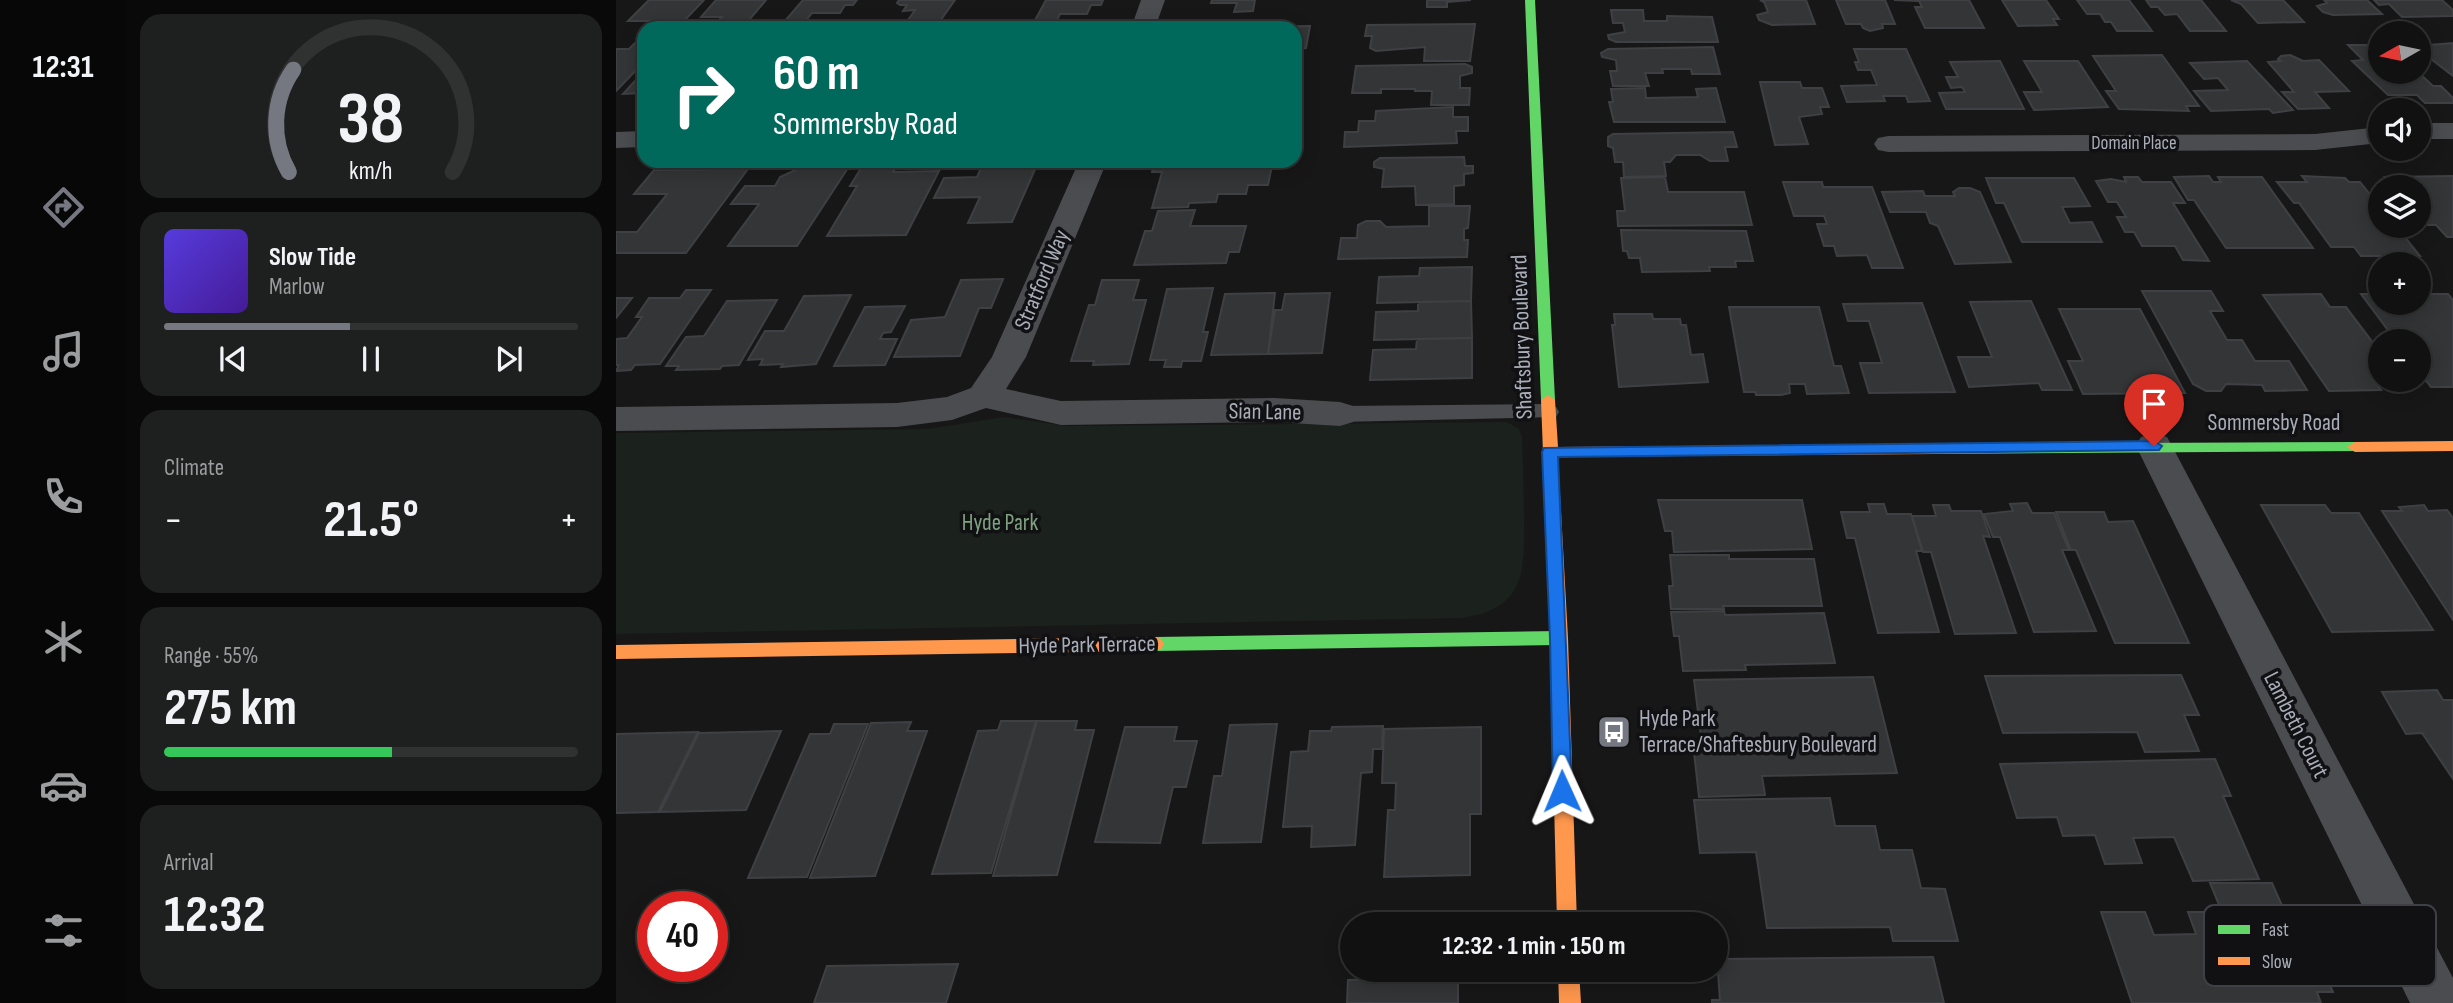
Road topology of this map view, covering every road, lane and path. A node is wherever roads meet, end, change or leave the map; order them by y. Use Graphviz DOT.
graph roads {
  1 [pos="1153,0"];
  2 [pos="1530,0"];
  3 [pos="1146,21"];
  4 [pos="2431,131"];
  5 [pos="2453,131"];
  6 [pos="2368,136"];
  7 [pos="637,139"];
  8 [pos="616,140"];
  9 [pos="1888,144"];
  10 [pos="1090,168"];
  11 [pos="984,396"];
  12 [pos="1548,412"];
  13 [pos="1340,414"];
  14 [pos="616,419"];
  15 [pos="2154,446"];
  16 [pos="2453,446"];
  17 [pos="1550,452"];
  18 [pos="1559,638"];
  19 [pos="616,652"];
  20 [pos="2388,905"];
  21 [pos="1567,912"];
  22 [pos="1569,982"];
  23 [pos="2429,986"];
  24 [pos="1570,1003"];
  25 [pos="2438,1003"];
  1 -- 3 [label="street"];
  2 -- 12 [label="street, Shaftsbury Boulevard"];
  4 -- 5 [label="street"];
  6 -- 9 [label="street, Domain Place"];
  7 -- 8 [label="street"];
  10 -- 11 [label="street, Stratford Way"];
  11 -- 13 [label="street, Sian Lane"];
  11 -- 14 [label="street"];
  12 -- 13 [label="lane, Sian Lane"];
  12 -- 17 [label="street, Shaftsbury Boulevard"];
  15 -- 16 [label="street, Sommersby Road"];
  15 -- 17 [label="street, Sommersby Road"];
  15 -- 20 [label="street, Lambeth Court"];
  17 -- 18 [label="street, Shaftsbury Boulevard"];
  18 -- 19 [label="street, Hyde Park Terrace"];
  18 -- 21 [label="street, Shaftsbury Boulevard"];
  22 -- 24 [label="street"];
  23 -- 25 [label="street, Lambeth Court"];
}
